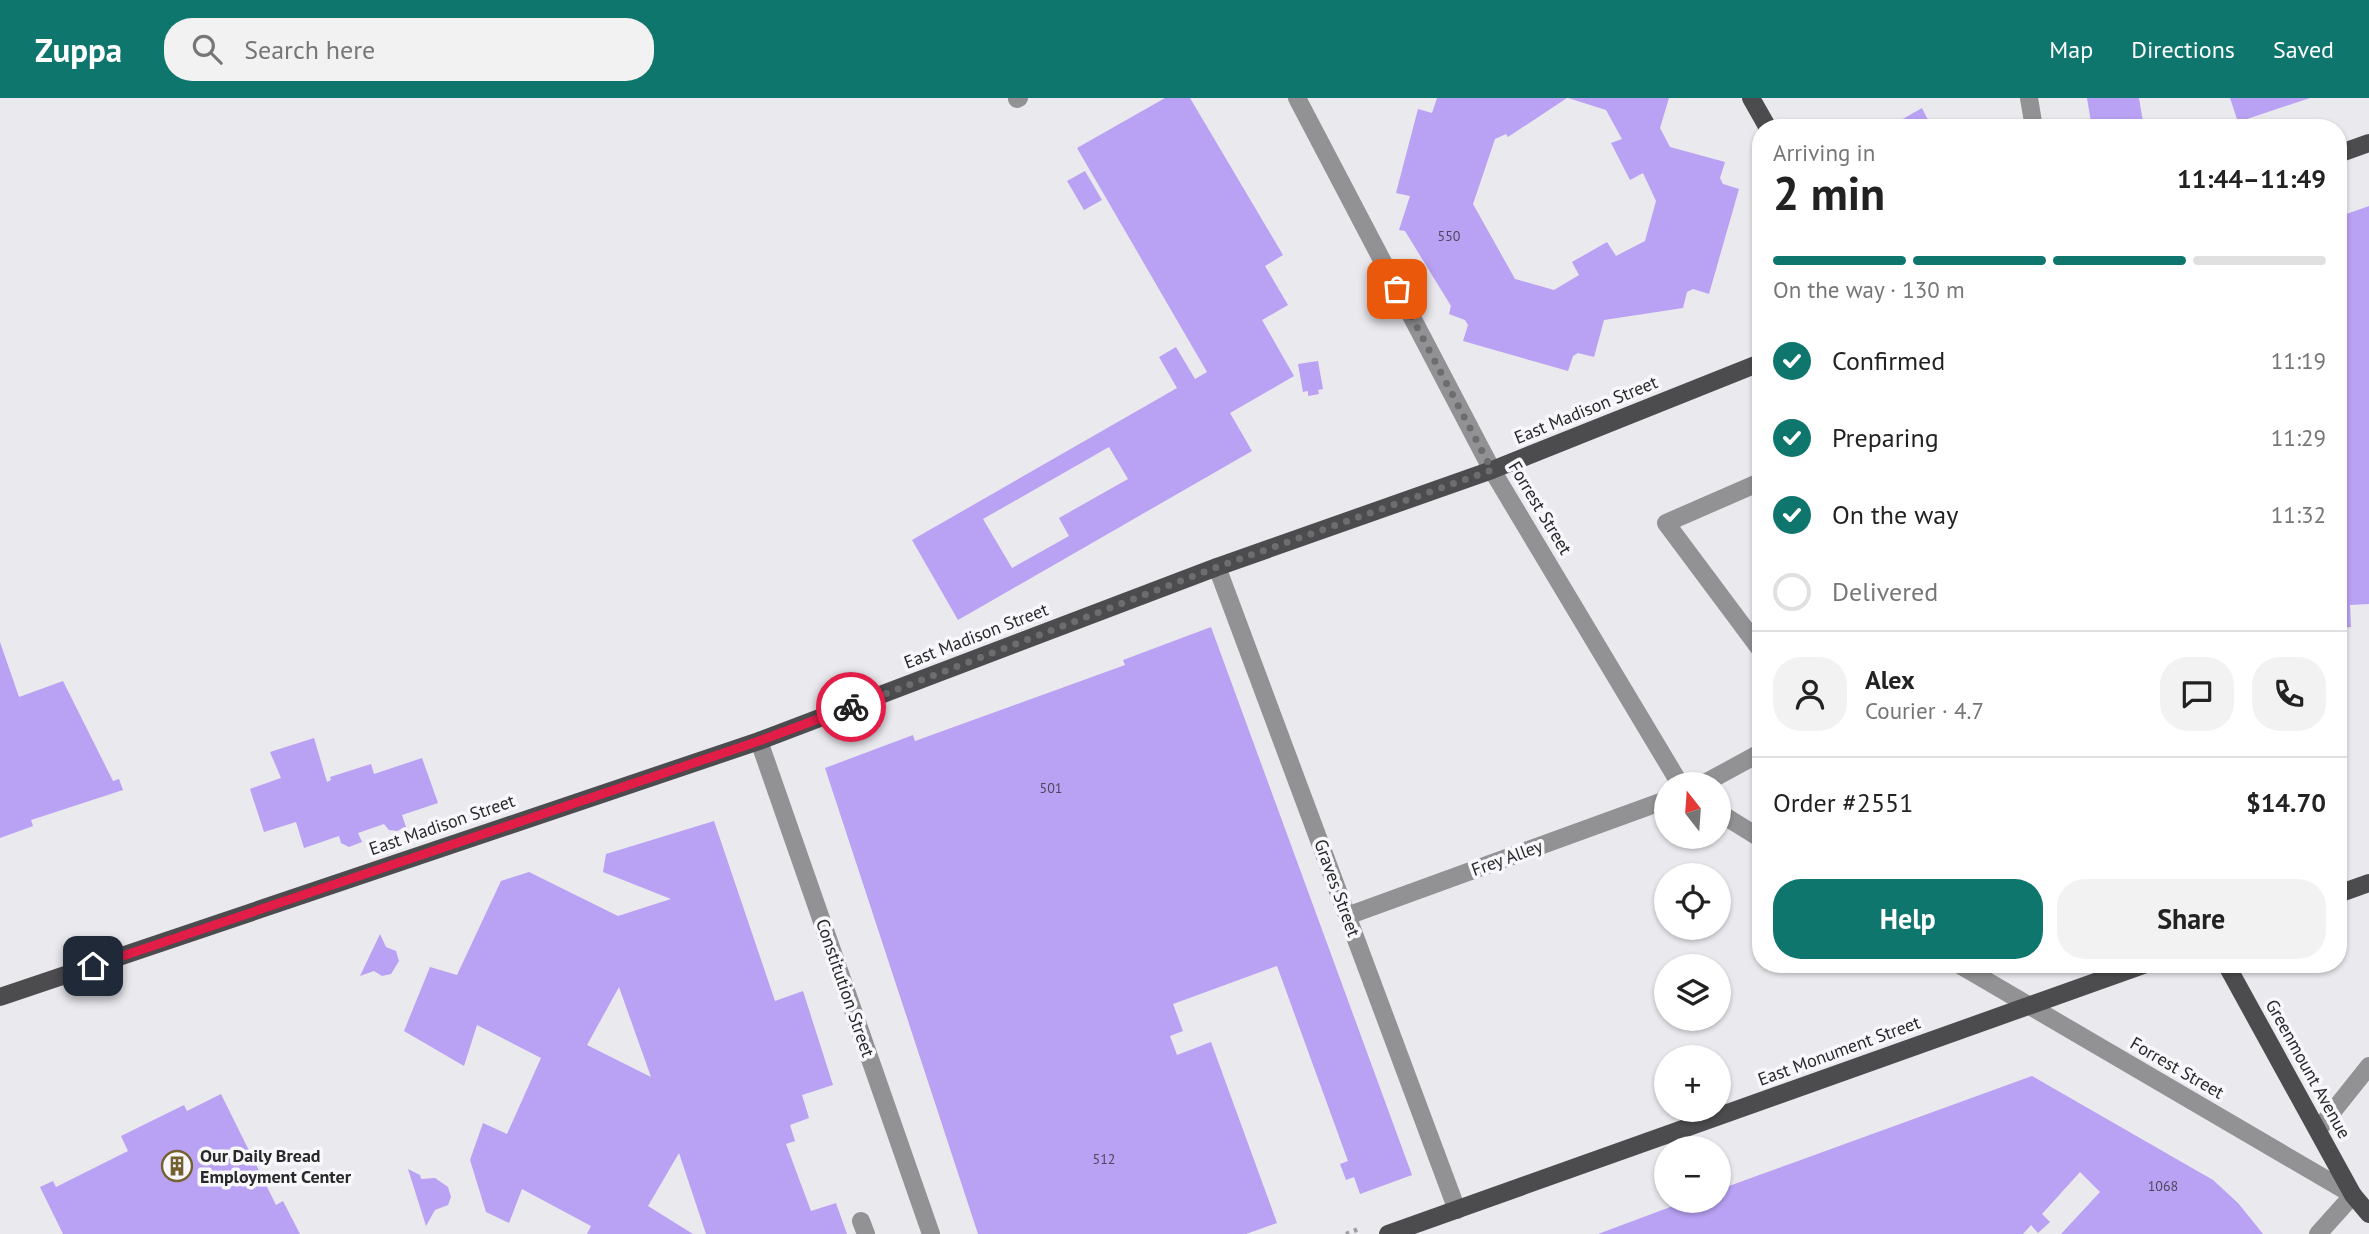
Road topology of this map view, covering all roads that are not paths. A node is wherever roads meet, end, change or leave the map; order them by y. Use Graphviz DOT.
graph roads {
  1 [pos="1297,98"];
  2 [pos="1751,98"];
  3 [pos="2029,98"];
  4 [pos="1763,119"];
  5 [pos="2032,119"];
  6 [pos="2369,143"];
  7 [pos="2347,151"];
  8 [pos="1752,366"];
  9 [pos="1492,470"];
  10 [pos="1752,486"];
  11 [pos="1217,567"];
  12 [pos="1752,638"];
  13 [pos="759,741"];
  14 [pos="1752,757"];
  15 [pos="1673,772"];
  16 [pos="1725,772"];
  17 [pos="1654,804"];
  18 [pos="1731,819"];
  19 [pos="1752,833"];
  20 [pos="2369,883"];
  21 [pos="2347,891"];
  22 [pos="1347,916"];
  23 [pos="1972,973"];
  24 [pos="2121,973"];
  25 [pos="2231,973"];
  26 [pos="0,996"];
  27 [pos="2027,1007"];
  28 [pos="2369,1066"];
  29 [pos="2318,1130"];
  30 [pos="2353,1195"];
  31 [pos="1457,1210"];
  32 [pos="2369,1214"];
  33 [pos="931,1234"];
  34 [pos="1388,1234"];
  35 [pos="2318,1234"];
  1 -- 9 [label="street, Forrest Street"];
  2 -- 4 [label="main road"];
  3 -- 5 [label="street"];
  6 -- 7 [label="main road"];
  8 -- 9 [label="main road, East Madison Street"];
  9 -- 11 [label="main road, East Madison Street"];
  9 -- 15 [label="street, Forrest Street"];
  10 -- 12 [label="street"];
  11 -- 13 [label="main road, East Madison Street"];
  11 -- 22 [label="street, Graves Street"];
  13 -- 26 [label="main road, East Madison Street"];
  13 -- 33 [label="street, Constitution Street"];
  14 -- 16 [label="street"];
  17 -- 22 [label="street, Frey Alley"];
  18 -- 19 [label="street"];
  20 -- 21 [label="main road"];
  22 -- 31 [label="street, Graves Street"];
  23 -- 27 [label="street, Forrest Street"];
  24 -- 27 [label="main road, East Monument Street"];
  25 -- 29 [label="main road, Greenmount Avenue"];
  27 -- 30 [label="street, Forrest Street"];
  27 -- 31 [label="main road, East Monument Street"];
  28 -- 29 [label="street"];
  29 -- 30 [label="main road, Greenmount Avenue"];
  30 -- 32 [label="main road, Forrest Street"];
  30 -- 35 [label="street"];
  31 -- 34 [label="main road, East Monument Street"];
}
